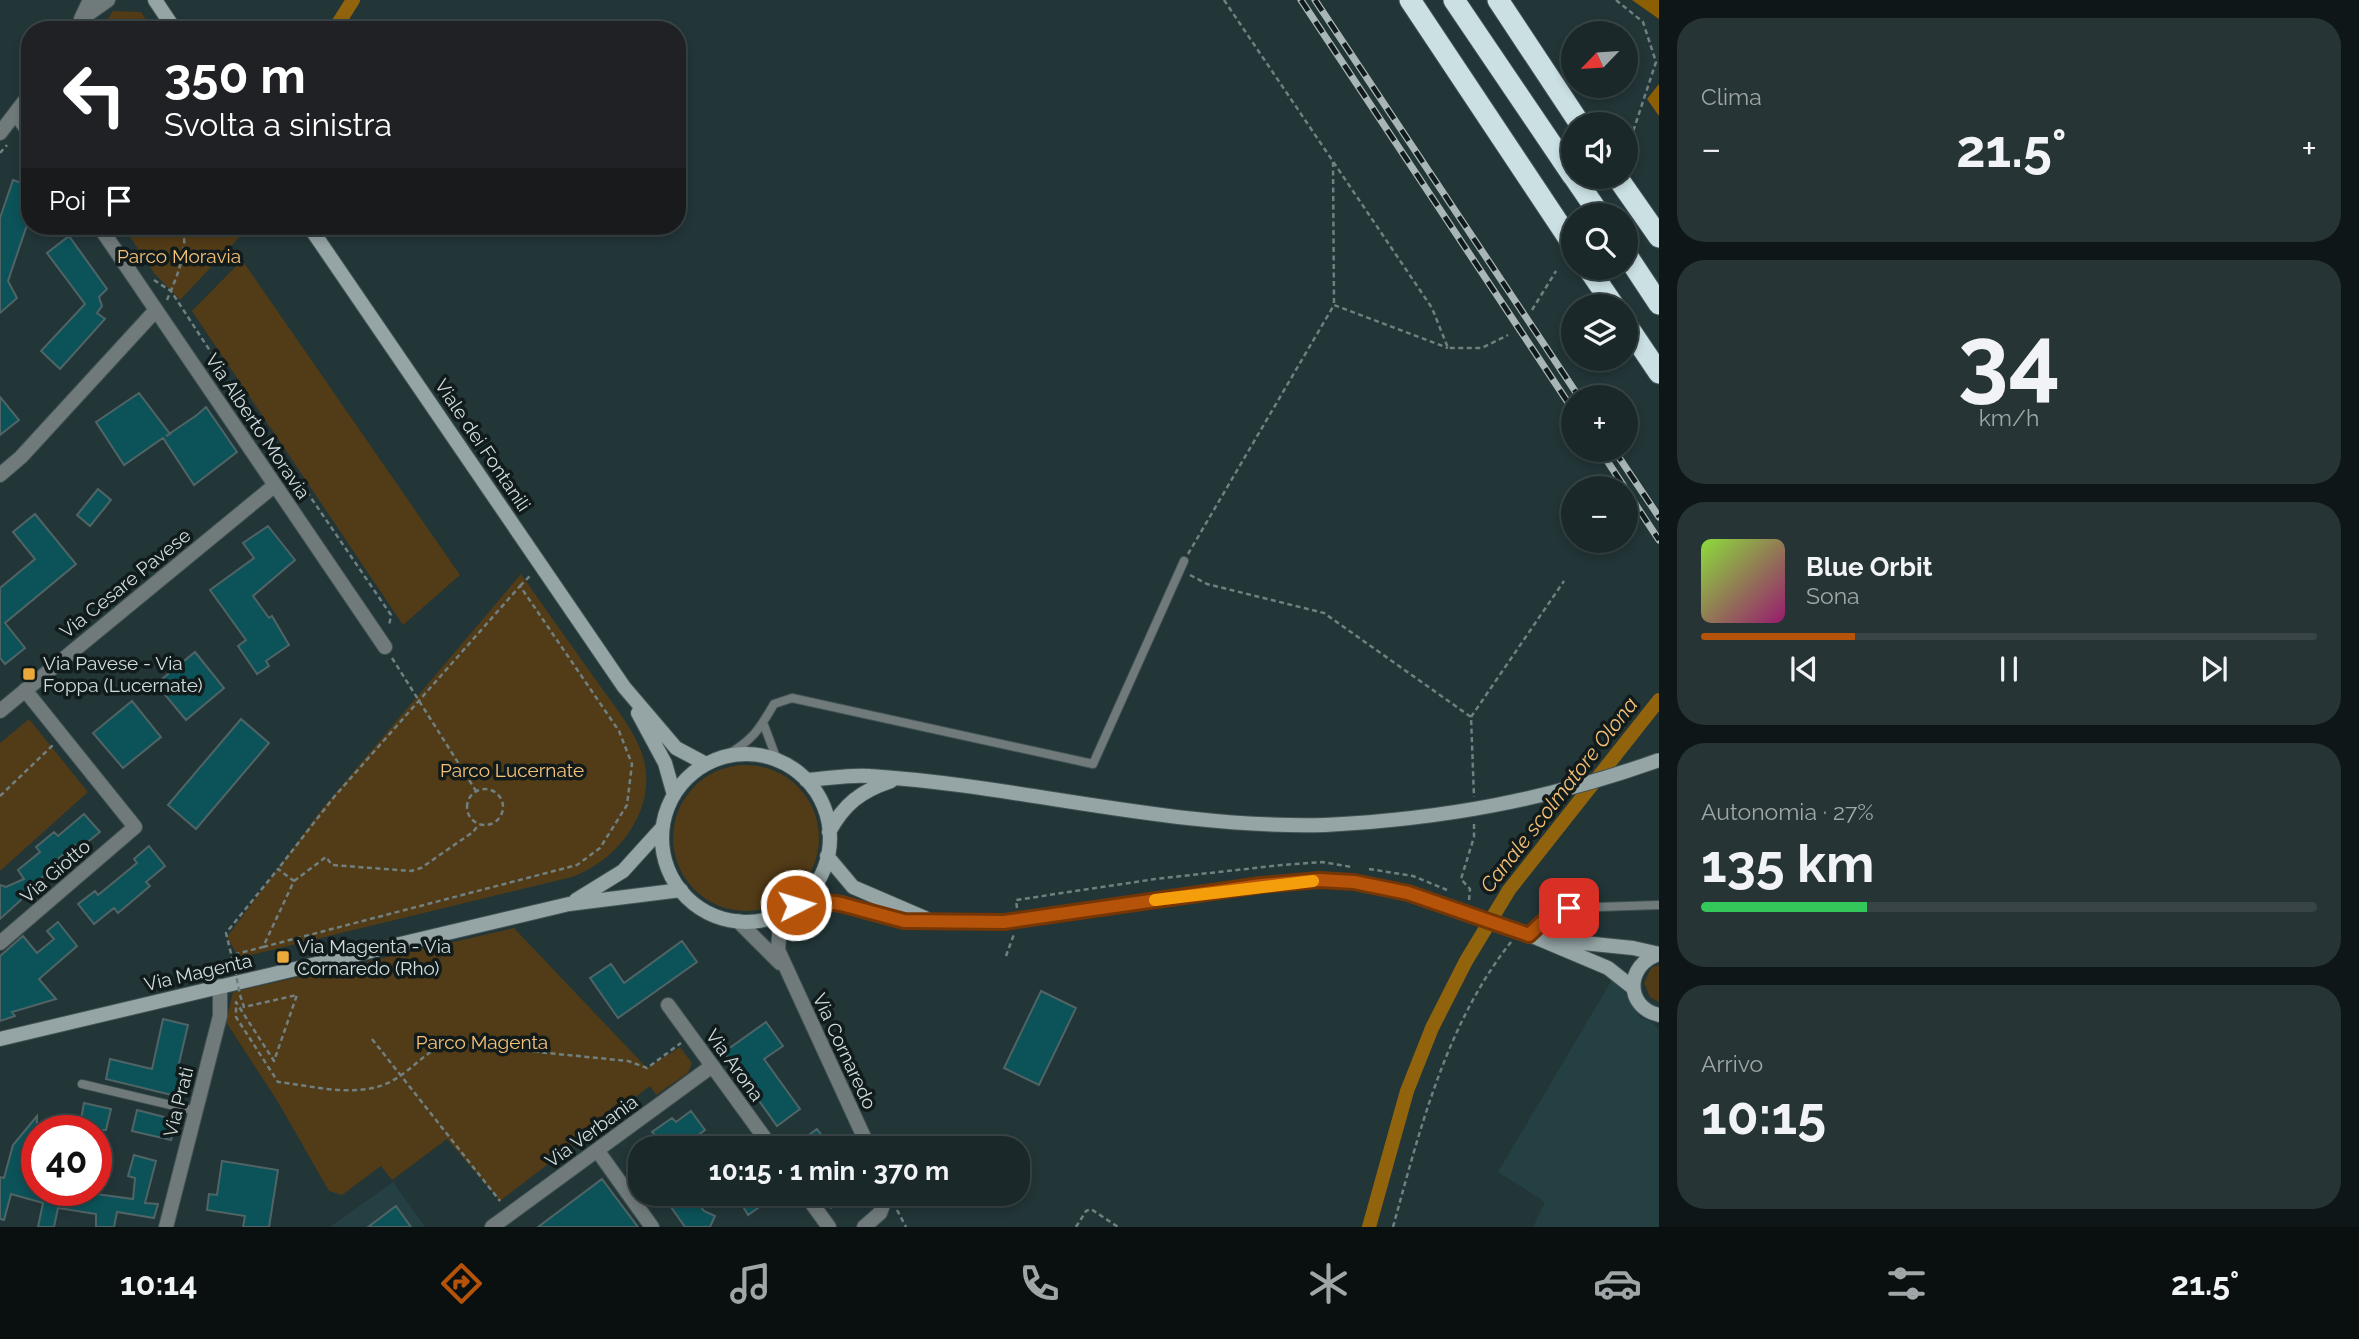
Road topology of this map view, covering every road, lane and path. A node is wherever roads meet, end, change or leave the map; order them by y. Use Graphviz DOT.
graph roads {
  1 [pos="90,0"];
  2 [pos="108,0"];
  3 [pos="1224,0"];
  4 [pos="1410,0"];
  5 [pos="1454,0"];
  6 [pos="1498,0"];
  7 [pos="1616,0"];
  8 [pos="153,1"];
  9 [pos="80,21"];
  10 [pos="82,21"];
  11 [pos="168,21"];
  12 [pos="21,107"];
  13 [pos="1572,112"];
  14 [pos="16,114"];
  15 [pos="1638,117"];
  16 [pos="21,121"];
  17 [pos="0,133"];
  18 [pos="1561,157"];
  19 [pos="1333,161"];
  20 [pos="1625,189"];
  21 [pos="1561,227"];
  22 [pos="105,235"];
  23 [pos="183,235"];
  24 [pos="315,235"];
  25 [pos="1659,237"];
  26 [pos="1556,271"];
  27 [pos="1638,272"];
  28 [pos="171,291"];
  29 [pos="1659,304"];
  30 [pos="1334,306"];
  31 [pos="156,310"];
  32 [pos="1532,310"];
  33 [pos="167,326"];
  34 [pos="1508,335"];
  35 [pos="1638,342"];
  36 [pos="1448,348"];
  37 [pos="1659,373"];
  38 [pos="0,475"];
  39 [pos="275,485"];
  40 [pos="1182,565"];
  41 [pos="1564,581"];
  42 [pos="385,647"];
  43 [pos="625,687"];
  44 [pos="25,690"];
  45 [pos="420,701"];
  46 [pos="0,711"];
  47 [pos="1471,717"];
  48 [pos="764,725"];
  49 [pos="62,737"];
  50 [pos="725,757"];
  51 [pos="776,760"];
  52 [pos="1659,760"];
  53 [pos="706,764"];
  54 [pos="806,780"];
  55 [pos="896,780"];
  56 [pos="476,791"];
  57 [pos="674,795"];
  58 [pos="0,796"];
  59 [pos="1474,802"];
  60 [pos="1474,814"];
  61 [pos="479,824"];
  62 [pos="663,828"];
  63 [pos="829,832"];
  64 [pos="827,856"];
  65 [pos="278,869"];
  66 [pos="293,881"];
  67 [pos="681,890"];
  68 [pos="569,904"];
  69 [pos="1659,905"];
  70 [pos="1470,907"];
  71 [pos="791,908"];
  72 [pos="1019,920"];
  73 [pos="738,921"];
  74 [pos="939,923"];
  75 [pos="1523,933"];
  76 [pos="0,943"];
  77 [pos="263,947"];
  78 [pos="236,954"];
  79 [pos="1659,954"];
  80 [pos="1006,956"];
  81 [pos="786,970"];
  82 [pos="220,986"];
  83 [pos="1633,987"];
  84 [pos="668,1005"];
  85 [pos="1658,1016"];
  86 [pos="372,1039"];
  87 [pos="0,1040"];
  88 [pos="683,1042"];
  89 [pos="712,1066"];
  90 [pos="400,1075"];
  91 [pos="82,1084"];
  92 [pos="196,1111"];
  93 [pos="763,1136"];
  94 [pos="863,1136"];
  95 [pos="597,1150"];
  96 [pos="500,1201"];
  97 [pos="814,1206"];
  98 [pos="839,1206"];
  99 [pos="883,1206"];
  100 [pos="893,1206"];
  101 [pos="825,1221"];
  102 [pos="166,1227"];
  103 [pos="492,1227"];
  104 [pos="652,1227"];
  105 [pos="864,1227"];
  106 [pos="906,1227"];
  107 [pos="1076,1227"];
  108 [pos="1118,1227"];
  109 [pos="1393,1227"];
  1 -- 9 [label="street"];
  2 -- 10 [label="street"];
  3 -- 19 [label="path"];
  4 -- 21 [label="highway"];
  5 -- 18 [label="highway"];
  6 -- 13 [label="highway"];
  7 -- 15 [label="path"];
  8 -- 11 [label="main road"];
  12 -- 14 [label="street"];
  14 -- 16 [label="street"];
  14 -- 17 [label="street"];
  19 -- 30 [label="path"];
  19 -- 36 [label="path"];
  20 -- 25 [label="highway"];
  22 -- 31 [label="street, Via Alberto Moravia"];
  23 -- 28 [label="path"];
  24 -- 43 [label="main road, Viale dei Fontanili"];
  26 -- 32 [label="path"];
  27 -- 29 [label="highway"];
  28 -- 33 [label="path"];
  28 -- 42 [label="path"];
  30 -- 36 [label="path"];
  30 -- 40 [label="path"];
  31 -- 33 [label="street, Via Alberto Moravia"];
  31 -- 38 [label="street"];
  33 -- 39 [label="street, Via Alberto Moravia"];
  34 -- 36 [label="path"];
  35 -- 37 [label="highway"];
  39 -- 42 [label="street, Via Alberto Moravia"];
  39 -- 44 [label="street, Via Cesare Pavese"];
  40 -- 47 [label="path"];
  40 -- 48 [label="lane"];
  41 -- 47 [label="path"];
  42 -- 45 [label="path"];
  43 -- 53 [label="main road, Viale dei Fontanili"];
  43 -- 57 [label="main road, Viale dei Fontanili"];
  44 -- 46 [label="street, Via Cesare Pavese"];
  44 -- 49 [label="street"];
  45 -- 56 [label="path"];
  45 -- 65 [label="path"];
  45 -- 77 [label="path"];
  47 -- 59 [label="path"];
  48 -- 50 [label="lane"];
  48 -- 51 [label="lane"];
  49 -- 58 [label="path"];
  49 -- 76 [label="street, Via Giotto"];
  50 -- 51 [label="main road"];
  50 -- 53 [label="main road"];
  51 -- 54 [label="main road"];
  52 -- 55 [label="main road, bridge"];
  53 -- 57 [label="main road"];
  54 -- 55 [label="main road"];
  54 -- 63 [label="main road"];
  55 -- 63 [label="main road"];
  56 -- 61 [label="path"];
  56 -- 61 [label="path"];
  57 -- 62 [label="main road"];
  60 -- 70 [label="path"];
  61 -- 66 [label="path"];
  62 -- 67 [label="main road"];
  62 -- 68 [label="main road, Via Magenta"];
  63 -- 64 [label="main road"];
  64 -- 71 [label="main road"];
  64 -- 74 [label="main road"];
  65 -- 66 [label="path"];
  65 -- 90 [label="path, bridge"];
  66 -- 77 [label="path"];
  67 -- 68 [label="main road, Via Magenta"];
  67 -- 73 [label="main road"];
  68 -- 82 [label="main road, Via Magenta"];
  69 -- 75 [label="lane"];
  70 -- 72 [label="main road"];
  70 -- 75 [label="main road"];
  71 -- 73 [label="main road"];
  71 -- 74 [label="main road"];
  71 -- 81 [label="street, Via Cornaredo"];
  72 -- 74 [label="main road"];
  72 -- 80 [label="path"];
  73 -- 81 [label="street, Via Cornaredo"];
  75 -- 79 [label="main road"];
  75 -- 83 [label="main road"];
  75 -- 109 [label="path"];
  77 -- 78 [label="path"];
  79 -- 83 [label="main road"];
  81 -- 94 [label="street, Via Cornaredo"];
  82 -- 87 [label="main road, Via Magenta"];
  82 -- 92 [label="street, Via Prati"];
  83 -- 85 [label="main road"];
  84 -- 89 [label="street, Via Arona"];
  86 -- 90 [label="path"];
  88 -- 90 [label="path"];
  89 -- 93 [label="street, Via Arona"];
  89 -- 95 [label="street, Via Verbania"];
  90 -- 96 [label="path"];
  91 -- 92 [label="lane"];
  92 -- 102 [label="street, Via Prati"];
  95 -- 103 [label="street, Via Verbania"];
  95 -- 104 [label="street"];
  97 -- 101 [label="street"];
  98 -- 101 [label="path"];
  99 -- 105 [label="street"];
  100 -- 106 [label="path"];
  107 -- 108 [label="path"];
}
